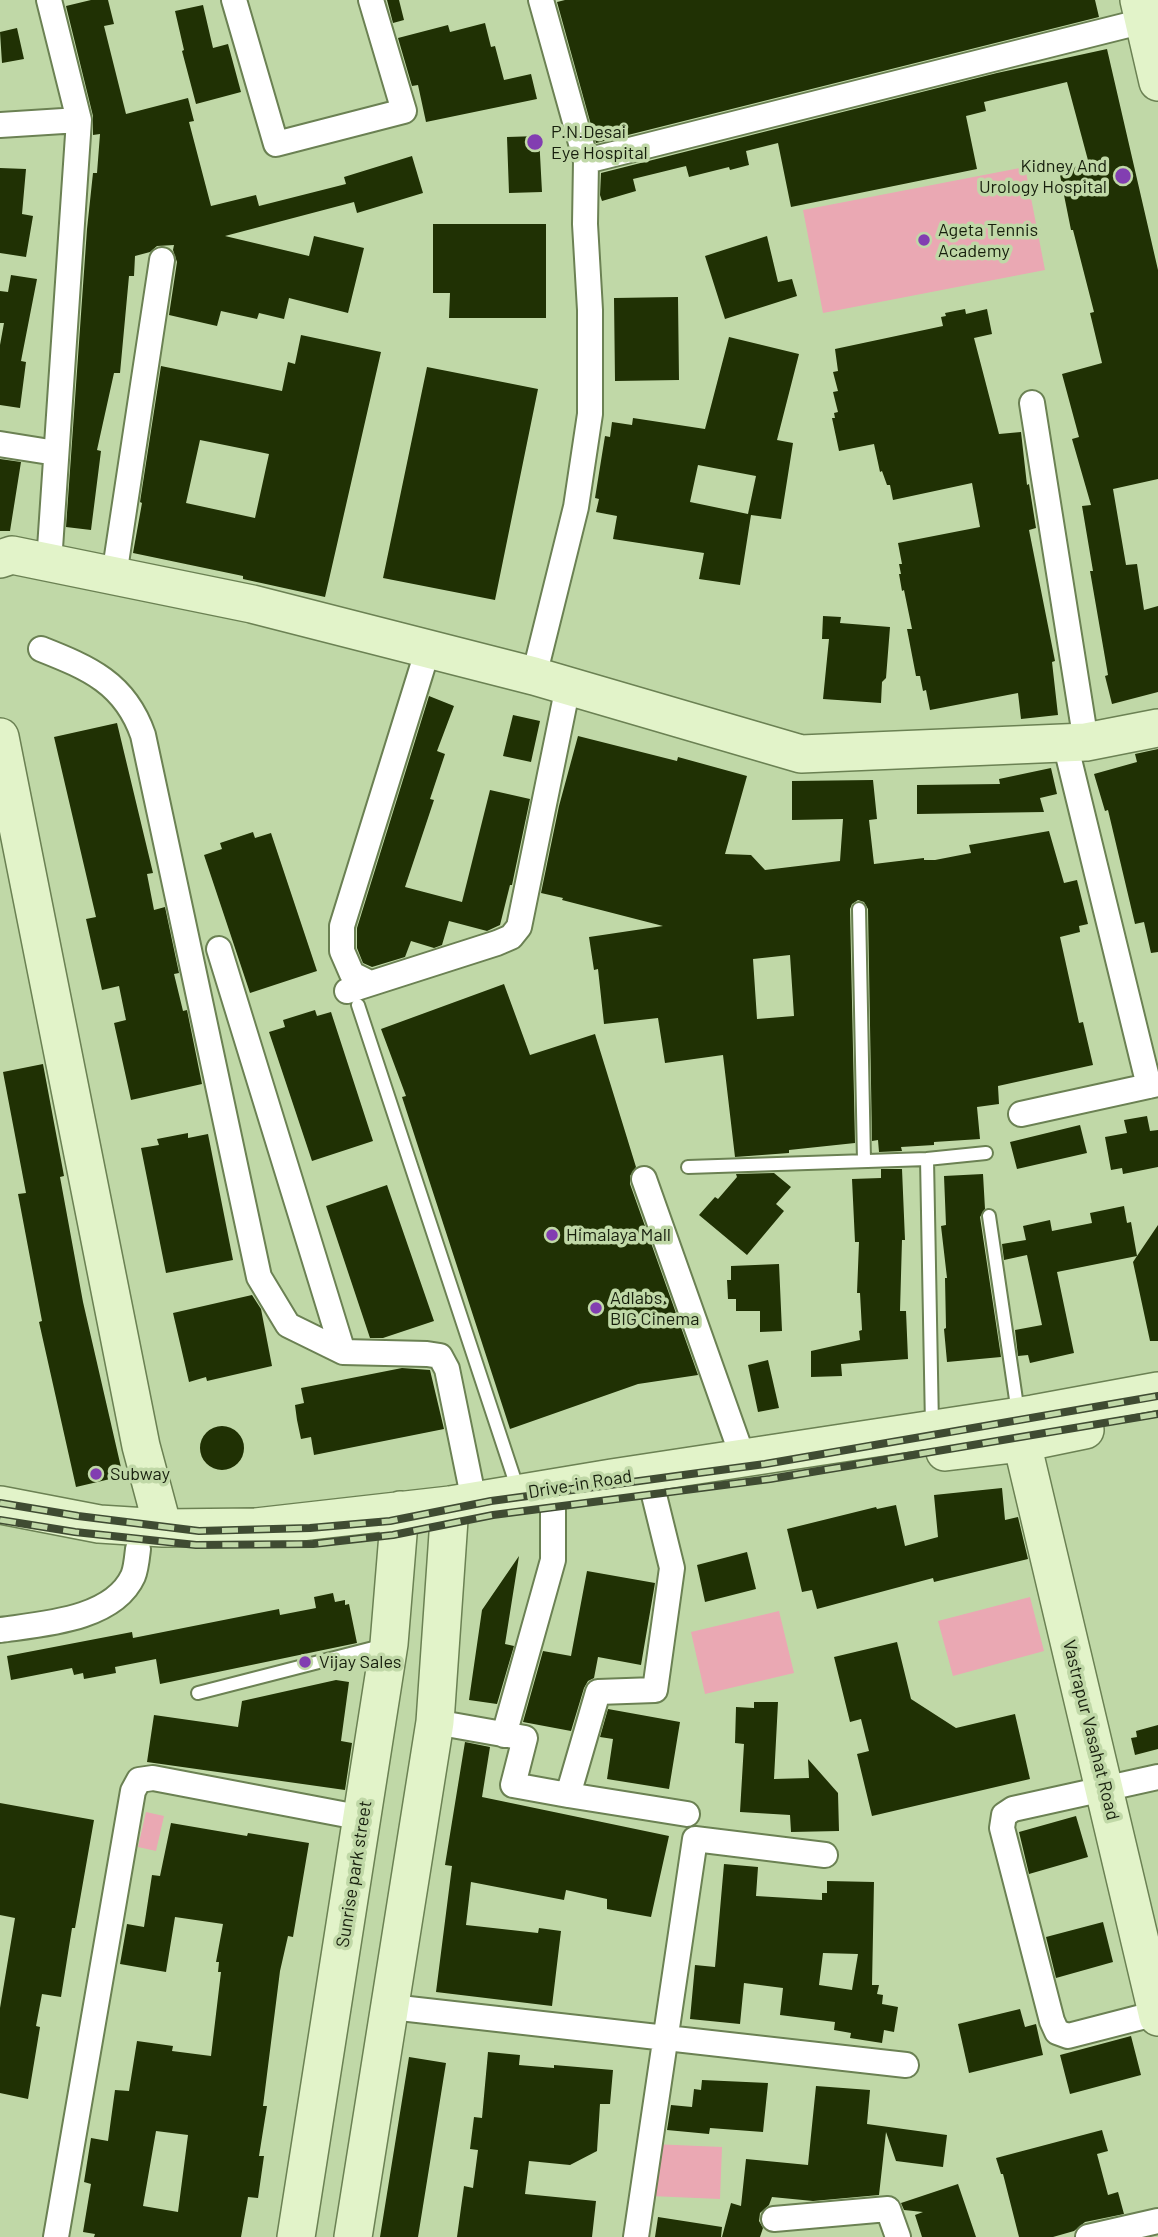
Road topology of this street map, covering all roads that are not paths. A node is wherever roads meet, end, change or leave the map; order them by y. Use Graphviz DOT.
graph roads {
  1 [pos="49,0"];
  2 [pos="234,0"];
  3 [pos="371,0"];
  4 [pos="541,0"];
  5 [pos="1141,10"];
  6 [pos="1158,82"];
  7 [pos="79,120"];
  8 [pos="0,124"];
  9 [pos="586,160"];
  10 [pos="162,260"];
  11 [pos="1032,403"];
  12 [pos="0,444"];
  13 [pos="56,453"];
  14 [pos="0,559"];
  15 [pos="49,563"];
  16 [pos="114,576"];
  17 [pos="41,649"];
  18 [pos="428,649"];
  19 [pos="551,681"];
  20 [pos="1158,728"];
  21 [pos="0,737"];
  22 [pos="1075,743"];
  23 [pos="859,909"];
  24 [pos="219,949"];
  25 [pos="359,993"];
  26 [pos="1153,1085"];
  27 [pos="1021,1114"];
  28 [pos="986,1153"];
  29 [pos="927,1159"];
  30 [pos="864,1161"];
  31 [pos="688,1167"];
  32 [pos="644,1178"];
  33 [pos="989,1216"];
  34 [pos="343,1352"];
  35 [pos="1158,1391"];
  36 [pos="1158,1416"];
  37 [pos="1020,1429"];
  38 [pos="932,1430"];
  39 [pos="743,1458"];
  40 [pos="519,1494"];
  41 [pos="654,1495"];
  42 [pos="0,1505"];
  43 [pos="458,1511"];
  44 [pos="553,1511"];
  45 [pos="399,1522"];
  46 [pos="0,1529"];
  47 [pos="151,1539"];
  48 [pos="0,1630"];
  49 [pos="389,1644"];
  50 [pos="198,1693"];
  51 [pos="435,1722"];
  52 [pos="504,1735"];
  53 [pos="1158,1777"];
  54 [pos="1105,1788"];
  55 [pos="568,1795"];
  56 [pos="687,1814"];
  57 [pos="363,1818"];
  58 [pos="825,1854"];
  59 [pos="391,2007"];
  60 [pos="1158,2015"];
  61 [pos="666,2038"];
  62 [pos="906,2065"];
  63 [pos="774,2219"];
  64 [pos="1158,2221"];
  65 [pos="56,2237"];
  66 [pos="296,2237"];
  67 [pos="353,2237"];
  68 [pos="636,2237"];
  69 [pos="898,2237"];
  70 [pos="1088,2237"];
  1 -- 7 [label="street"];
  2 -- 3 [label="street"];
  4 -- 9 [label="street"];
  5 -- 6 [label="main road"];
  5 -- 9 [label="street"];
  7 -- 8 [label="street"];
  7 -- 13 [label="street"];
  9 -- 19 [label="street"];
  10 -- 16 [label="street"];
  11 -- 22 [label="street"];
  12 -- 13 [label="street"];
  13 -- 15 [label="street"];
  14 -- 15 [label="main road"];
  15 -- 16 [label="main road"];
  16 -- 18 [label="main road"];
  17 -- 34 [label="street"];
  18 -- 19 [label="main road"];
  18 -- 25 [label="street"];
  19 -- 22 [label="main road"];
  19 -- 25 [label="street"];
  20 -- 22 [label="main road"];
  21 -- 47 [label="main road"];
  22 -- 26 [label="street"];
  23 -- 30 [label="lane"];
  24 -- 34 [label="street"];
  25 -- 40 [label="lane"];
  26 -- 27 [label="street"];
  28 -- 29 [label="lane"];
  29 -- 30 [label="lane"];
  29 -- 38 [label="lane"];
  30 -- 31 [label="lane"];
  32 -- 39 [label="street"];
  33 -- 37 [label="lane"];
  34 -- 43 [label="street"];
  35 -- 37 [label="main road, Drive-in Road"];
  36 -- 37 [label="main road, Drive-in Road"];
  37 -- 38 [label="main road, Drive-in Road"];
  37 -- 41 [label="main road, Drive-in Road"];
  37 -- 54 [label="main road, Vastrapur Vasahat Road"];
  38 -- 39 [label="main road, Drive-in Road"];
  39 -- 40 [label="main road, Drive-in Road"];
  40 -- 43 [label="main road, Drive-in Road"];
  41 -- 44 [label="main road, Drive-in Road"];
  41 -- 55 [label="street"];
  42 -- 47 [label="main road, Drive-in Road"];
  43 -- 44 [label="main road, Drive-in Road"];
  43 -- 45 [label="main road, Drive-in Road"];
  43 -- 51 [label="main road"];
  44 -- 52 [label="street"];
  45 -- 47 [label="main road, Drive-in Road"];
  45 -- 49 [label="main road, Sunrise park street"];
  46 -- 47 [label="main road, Drive-in Road"];
  47 -- 48 [label="street"];
  49 -- 50 [label="lane"];
  49 -- 57 [label="main road, Sunrise park street"];
  51 -- 52 [label="street"];
  51 -- 59 [label="main road"];
  52 -- 55 [label="street"];
  53 -- 54 [label="street"];
  54 -- 60 [label="main road, Vastrapur Vasahat Road"];
  54 -- 60 [label="street"];
  55 -- 56 [label="street"];
  57 -- 65 [label="street"];
  57 -- 66 [label="main road, Sunrise park street"];
  58 -- 61 [label="street"];
  59 -- 61 [label="street"];
  59 -- 67 [label="main road"];
  61 -- 62 [label="street"];
  61 -- 68 [label="street"];
  63 -- 69 [label="street"];
  64 -- 70 [label="street"];
}
